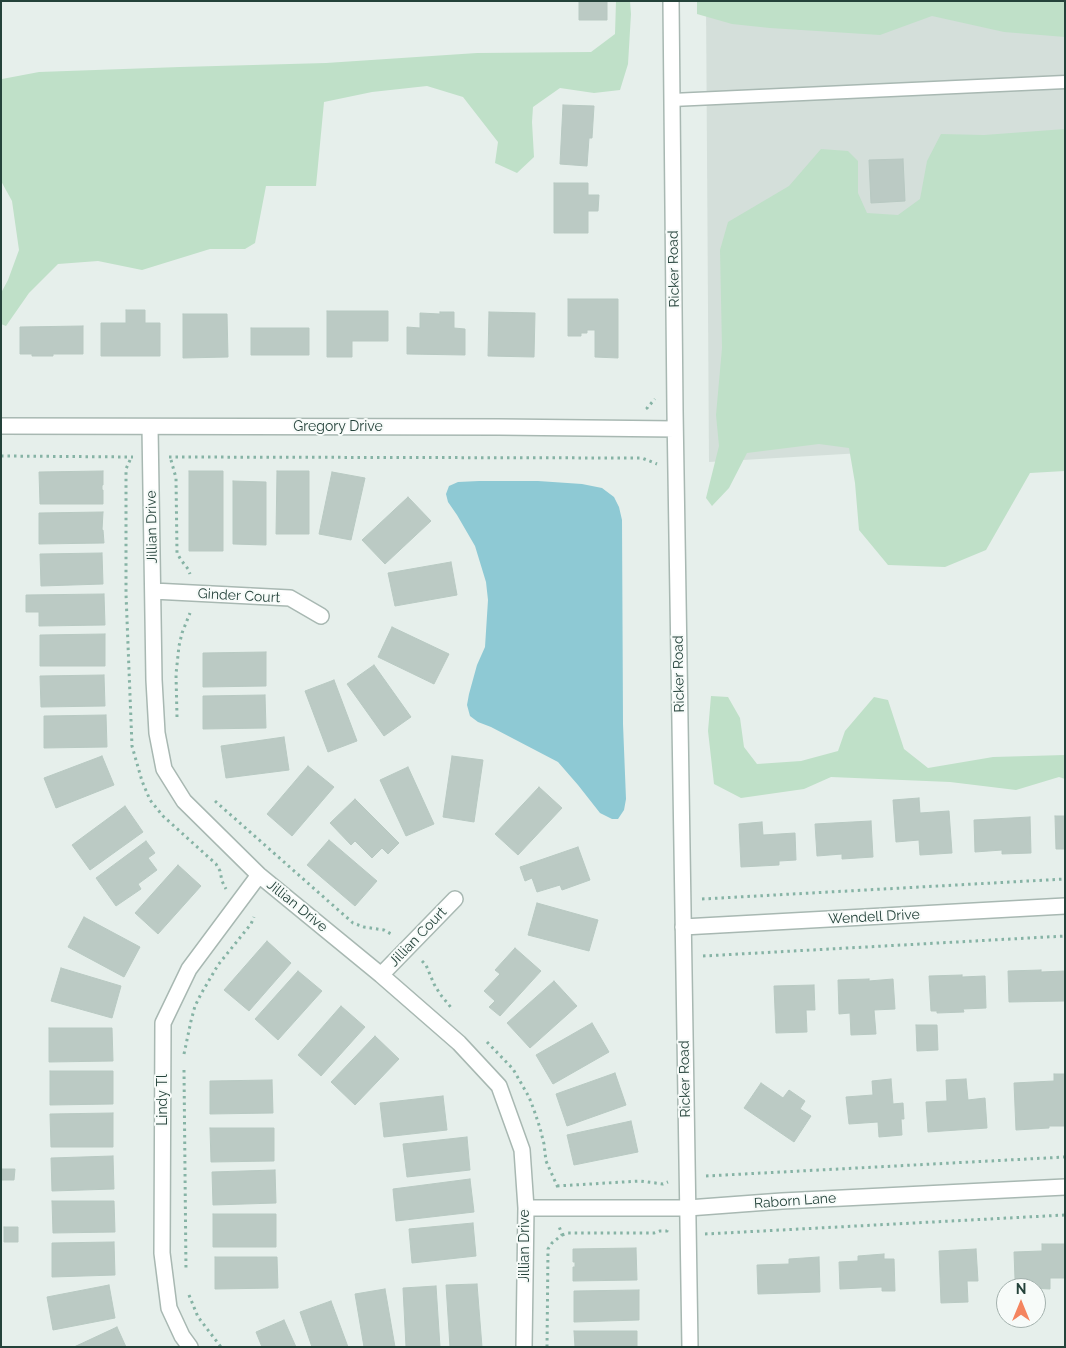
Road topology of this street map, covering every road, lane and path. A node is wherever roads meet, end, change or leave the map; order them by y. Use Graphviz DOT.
graph roads {
  1 [pos="671,1"];
  2 [pos="1065,82"];
  3 [pos="672,100"];
  4 [pos="1,426"];
  5 [pos="150,427"];
  6 [pos="675,429"];
  7 [pos="1,456"];
  8 [pos="131,456"];
  9 [pos="150,457"];
  10 [pos="170,457"];
  11 [pos="658,472"];
  12 [pos="153,591"];
  13 [pos="191,593"];
  14 [pos="321,616"];
  15 [pos="178,720"];
  16 [pos="212,798"];
  17 [pos="258,875"];
  18 [pos="1065,879"];
  19 [pos="455,899"];
  20 [pos="699,899"];
  21 [pos="240,900"];
  22 [pos="1065,906"];
  23 [pos="683,927"];
  24 [pos="1065,936"];
  25 [pos="408,947"];
  26 [pos="700,956"];
  27 [pos="381,975"];
  28 [pos="456,1012"];
  29 [pos="482,1037"];
  30 [pos="184,1056"];
  31 [pos="184,1066"];
  32 [pos="1065,1157"];
  33 [pos="703,1177"];
  34 [pos="557,1186"];
  35 [pos="1065,1187"];
  36 [pos="526,1208"];
  37 [pos="560,1208"];
  38 [pos="669,1208"];
  39 [pos="688,1208"];
  40 [pos="1065,1215"];
  41 [pos="562,1234"];
  42 [pos="705,1234"];
  43 [pos="186,1278"];
  44 [pos="188,1292"];
  45 [pos="190,1347"];
  46 [pos="220,1347"];
  47 [pos="524,1347"];
  48 [pos="547,1347"];
  49 [pos="690,1347"];
  1 -- 3 [label="street, Ricker Road"];
  2 -- 3 [label="lane"];
  3 -- 6 [label="street, Ricker Road"];
  4 -- 5 [label="street, Gregory Drive"];
  5 -- 6 [label="street, Gregory Drive"];
  5 -- 9 [label="street, Jillian Drive"];
  6 -- 23 [label="street, Ricker Road"];
  7 -- 8 [label="path"];
  8 -- 9 [label="path"];
  8 -- 21 [label="path"];
  9 -- 10 [label="path"];
  9 -- 12 [label="street, Jillian Drive"];
  10 -- 11 [label="path"];
  10 -- 13 [label="path"];
  12 -- 13 [label="street, Ginder Court"];
  12 -- 17 [label="street, Jillian Drive"];
  13 -- 14 [label="street, Ginder Court"];
  13 -- 15 [label="path"];
  16 -- 25 [label="path"];
  17 -- 21 [label="street, Lindy Tl"];
  17 -- 27 [label="street, Jillian Drive"];
  18 -- 20 [label="path"];
  19 -- 25 [label="street, Jillian Court"];
  21 -- 30 [label="path"];
  21 -- 45 [label="street, Lindy Tl"];
  22 -- 23 [label="street, Wendell Drive"];
  23 -- 39 [label="street, Ricker Road"];
  24 -- 26 [label="path"];
  25 -- 27 [label="street, Jillian Court"];
  25 -- 28 [label="path"];
  27 -- 36 [label="street, Jillian Drive"];
  29 -- 34 [label="path"];
  31 -- 43 [label="path"];
  32 -- 33 [label="path"];
  34 -- 37 [label="path"];
  34 -- 38 [label="path"];
  35 -- 39 [label="street, Raborn Lane"];
  36 -- 37 [label="street, Raborn Lane"];
  36 -- 47 [label="street, Jillian Drive"];
  37 -- 38 [label="street, Raborn Lane"];
  37 -- 41 [label="path"];
  38 -- 39 [label="street, Raborn Lane"];
  38 -- 41 [label="path"];
  39 -- 49 [label="street, Ricker Road"];
  40 -- 42 [label="path"];
  41 -- 48 [label="path"];
  44 -- 46 [label="path"];
}
